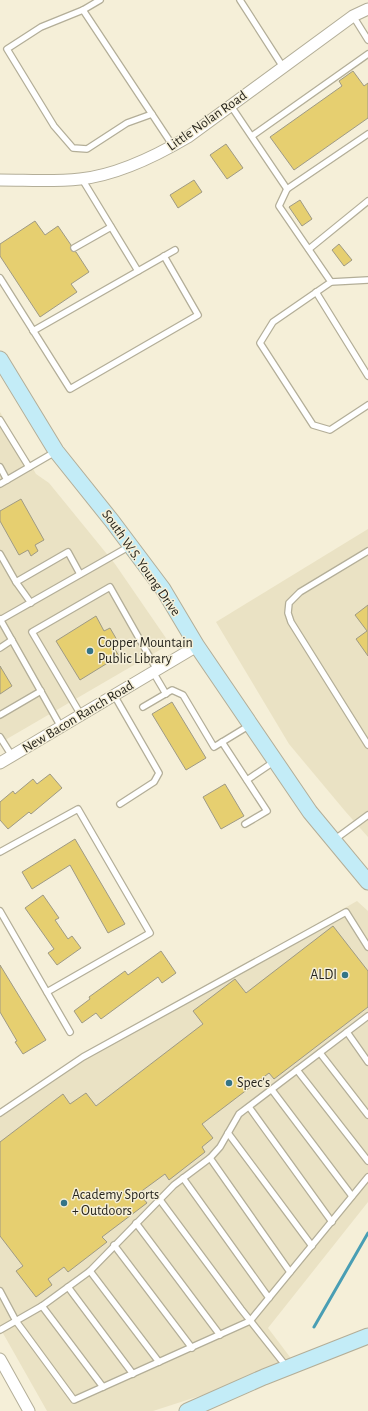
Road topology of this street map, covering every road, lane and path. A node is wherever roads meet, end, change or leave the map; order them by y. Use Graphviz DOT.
graph roads {
  1 [pos="100,0"];
  2 [pos="240,0"];
  3 [pos="368,8"];
  4 [pos="83,10"];
  5 [pos="353,16"];
  6 [pos="368,40"];
  7 [pos="368,54"];
  8 [pos="283,67"];
  9 [pos="231,106"];
  10 [pos="152,114"];
  11 [pos="368,134"];
  12 [pos="252,136"];
  13 [pos="173,146"];
  14 [pos="82,179"];
  15 [pos="0,180"];
  16 [pos="286,189"];
  17 [pos="368,201"];
  18 [pos="111,226"];
  19 [pos="74,248"];
  20 [pos="308,249"];
  21 [pos="175,250"];
  22 [pos="164,256"];
  23 [pos="138,271"];
  24 [pos="0,278"];
  25 [pos="368,280"];
  26 [pos="331,282"];
  27 [pos="316,292"];
  28 [pos="33,331"];
  29 [pos="0,359"];
  30 [pos="368,376"];
  31 [pos="368,405"];
  32 [pos="0,420"];
  33 [pos="56,451"];
  34 [pos="0,467"];
  35 [pos="29,467"];
  36 [pos="7,480"];
  37 [pos="0,484"];
  38 [pos="130,546"];
  39 [pos="368,551"];
  40 [pos="0,554"];
  41 [pos="80,574"];
  42 [pos="16,582"];
  43 [pos="31,603"];
  44 [pos="0,620"];
  45 [pos="12,640"];
  46 [pos="197,646"];
  47 [pos="0,648"];
  48 [pos="155,671"];
  49 [pos="41,691"];
  50 [pos="166,694"];
  51 [pos="114,695"];
  52 [pos="143,707"];
  53 [pos="0,715"];
  54 [pos="81,715"];
  55 [pos="251,725"];
  56 [pos="61,727"];
  57 [pos="0,737"];
  58 [pos="222,742"];
  59 [pos="368,745"];
  60 [pos="12,756"];
  61 [pos="275,761"];
  62 [pos="0,763"];
  63 [pos="247,780"];
  64 [pos="120,804"];
  65 [pos="368,815"];
  66 [pos="245,824"];
  67 [pos="332,841"];
  68 [pos="0,852"];
  69 [pos="368,882"];
  70 [pos="0,911"];
  71 [pos="368,947"];
  72 [pos="47,992"];
  73 [pos="368,1016"];
  74 [pos="70,1032"];
  75 [pos="347,1032"];
  76 [pos="320,1053"];
  77 [pos="368,1062"];
  78 [pos="297,1070"];
  79 [pos="272,1090"];
  80 [pos="249,1107"];
  81 [pos="0,1113"];
  82 [pos="368,1115"];
  83 [pos="228,1133"];
  84 [pos="210,1158"];
  85 [pos="368,1161"];
  86 [pos="368,1177"];
  87 [pos="183,1178"];
  88 [pos="352,1196"];
  89 [pos="160,1200"];
  90 [pos="332,1222"];
  91 [pos="136,1223"];
  92 [pos="114,1246"];
  93 [pos="312,1246"];
  94 [pos="90,1271"];
  95 [pos="290,1272"];
  96 [pos="68,1287"];
  97 [pos="0,1291"];
  98 [pos="270,1298"];
  99 [pos="42,1306"];
  100 [pos="16,1321"];
  101 [pos="250,1321"];
  102 [pos="0,1330"];
  103 [pos="220,1335"];
  104 [pos="368,1336"];
  105 [pos="192,1348"];
  106 [pos="0,1359"];
  107 [pos="159,1362"];
  108 [pos="288,1368"];
  109 [pos="133,1374"];
  110 [pos="103,1387"];
  111 [pos="29,1411"];
  112 [pos="187,1411"];
  1 -- 4 [label="lane"];
  2 -- 8 [label="lane"];
  3 -- 5 [label="street, Little Nolan Road"];
  4 -- 10 [label="lane"];
  4 -- 10 [label="lane"];
  5 -- 6 [label="lane"];
  5 -- 8 [label="street, Little Nolan Road"];
  7 -- 12 [label="lane"];
  8 -- 9 [label="street, Little Nolan Road"];
  9 -- 12 [label="lane"];
  9 -- 13 [label="street, Little Nolan Road"];
  10 -- 13 [label="lane"];
  11 -- 16 [label="lane"];
  12 -- 16 [label="lane"];
  13 -- 14 [label="street, Little Nolan Road"];
  14 -- 15 [label="street, Little Nolan Road"];
  14 -- 18 [label="lane"];
  16 -- 20 [label="lane"];
  17 -- 20 [label="lane"];
  18 -- 19 [label="lane"];
  18 -- 23 [label="lane"];
  20 -- 26 [label="lane"];
  21 -- 22 [label="lane"];
  22 -- 23 [label="lane"];
  22 -- 28 [label="lane"];
  23 -- 28 [label="lane"];
  24 -- 28 [label="lane"];
  25 -- 26 [label="lane"];
  26 -- 27 [label="lane"];
  27 -- 30 [label="lane"];
  27 -- 31 [label="lane"];
  29 -- 33 [label="main road, South W.S. Young Drive"];
  32 -- 35 [label="lane"];
  33 -- 35 [label="lane"];
  33 -- 38 [label="main road, South W.S. Young Drive"];
  34 -- 36 [label="lane"];
  35 -- 36 [label="lane"];
  36 -- 37 [label="lane"];
  38 -- 41 [label="lane"];
  38 -- 46 [label="main road, South W.S. Young Drive"];
  39 -- 59 [label="lane"];
  40 -- 42 [label="lane"];
  41 -- 42 [label="lane"];
  41 -- 43 [label="lane"];
  42 -- 43 [label="lane"];
  43 -- 44 [label="lane"];
  44 -- 45 [label="lane"];
  45 -- 47 [label="lane"];
  45 -- 49 [label="lane"];
  46 -- 48 [label="street, New Bacon Ranch Road"];
  46 -- 55 [label="main road, South W.S. Young Drive"];
  48 -- 50 [label="lane"];
  48 -- 51 [label="street, New Bacon Ranch Road"];
  48 -- 54 [label="lane"];
  49 -- 53 [label="lane"];
  49 -- 56 [label="lane"];
  50 -- 52 [label="lane"];
  50 -- 58 [label="lane"];
  51 -- 54 [label="street, New Bacon Ranch Road"];
  51 -- 64 [label="lane"];
  54 -- 56 [label="street, New Bacon Ranch Road"];
  55 -- 58 [label="lane"];
  55 -- 61 [label="main road, South W.S. Young Drive"];
  56 -- 60 [label="street, New Bacon Ranch Road"];
  57 -- 60 [label="lane"];
  58 -- 63 [label="lane"];
  60 -- 62 [label="street, New Bacon Ranch Road"];
  61 -- 63 [label="lane"];
  61 -- 67 [label="main road, South W.S. Young Drive"];
  63 -- 66 [label="lane"];
  65 -- 67 [label="lane"];
  67 -- 69 [label="main road, South W.S. Young Drive"];
  68 -- 72 [label="lane"];
  70 -- 72 [label="lane"];
  71 -- 81 [label="lane"];
  72 -- 74 [label="lane"];
  73 -- 75 [label="lane"];
  75 -- 76 [label="lane"];
  75 -- 77 [label="lane"];
  76 -- 78 [label="lane"];
  76 -- 82 [label="lane"];
  78 -- 79 [label="lane"];
  78 -- 85 [label="lane"];
  79 -- 80 [label="lane"];
  79 -- 88 [label="lane"];
  80 -- 83 [label="lane"];
  80 -- 90 [label="lane"];
  83 -- 84 [label="lane"];
  83 -- 93 [label="lane"];
  84 -- 87 [label="lane"];
  84 -- 95 [label="lane"];
  86 -- 88 [label="lane"];
  87 -- 89 [label="lane"];
  87 -- 98 [label="lane"];
  88 -- 90 [label="lane"];
  89 -- 91 [label="lane"];
  89 -- 101 [label="lane"];
  90 -- 93 [label="lane"];
  91 -- 92 [label="lane"];
  91 -- 103 [label="lane"];
  92 -- 94 [label="lane"];
  92 -- 105 [label="lane"];
  93 -- 95 [label="lane"];
  94 -- 96 [label="lane"];
  94 -- 107 [label="lane"];
  95 -- 98 [label="lane"];
  96 -- 99 [label="lane"];
  96 -- 109 [label="lane"];
  97 -- 100 [label="lane"];
  98 -- 101 [label="lane"];
  99 -- 100 [label="lane"];
  99 -- 110 [label="lane"];
  100 -- 102 [label="lane"];
  100 -- 110 [label="lane"];
  101 -- 103 [label="lane"];
  101 -- 108 [label="lane"];
  103 -- 105 [label="lane"];
  104 -- 108 [label="main road"];
  105 -- 107 [label="lane"];
  106 -- 111 [label="street"];
  107 -- 109 [label="lane"];
  108 -- 112 [label="main road"];
  109 -- 110 [label="lane"];
}
